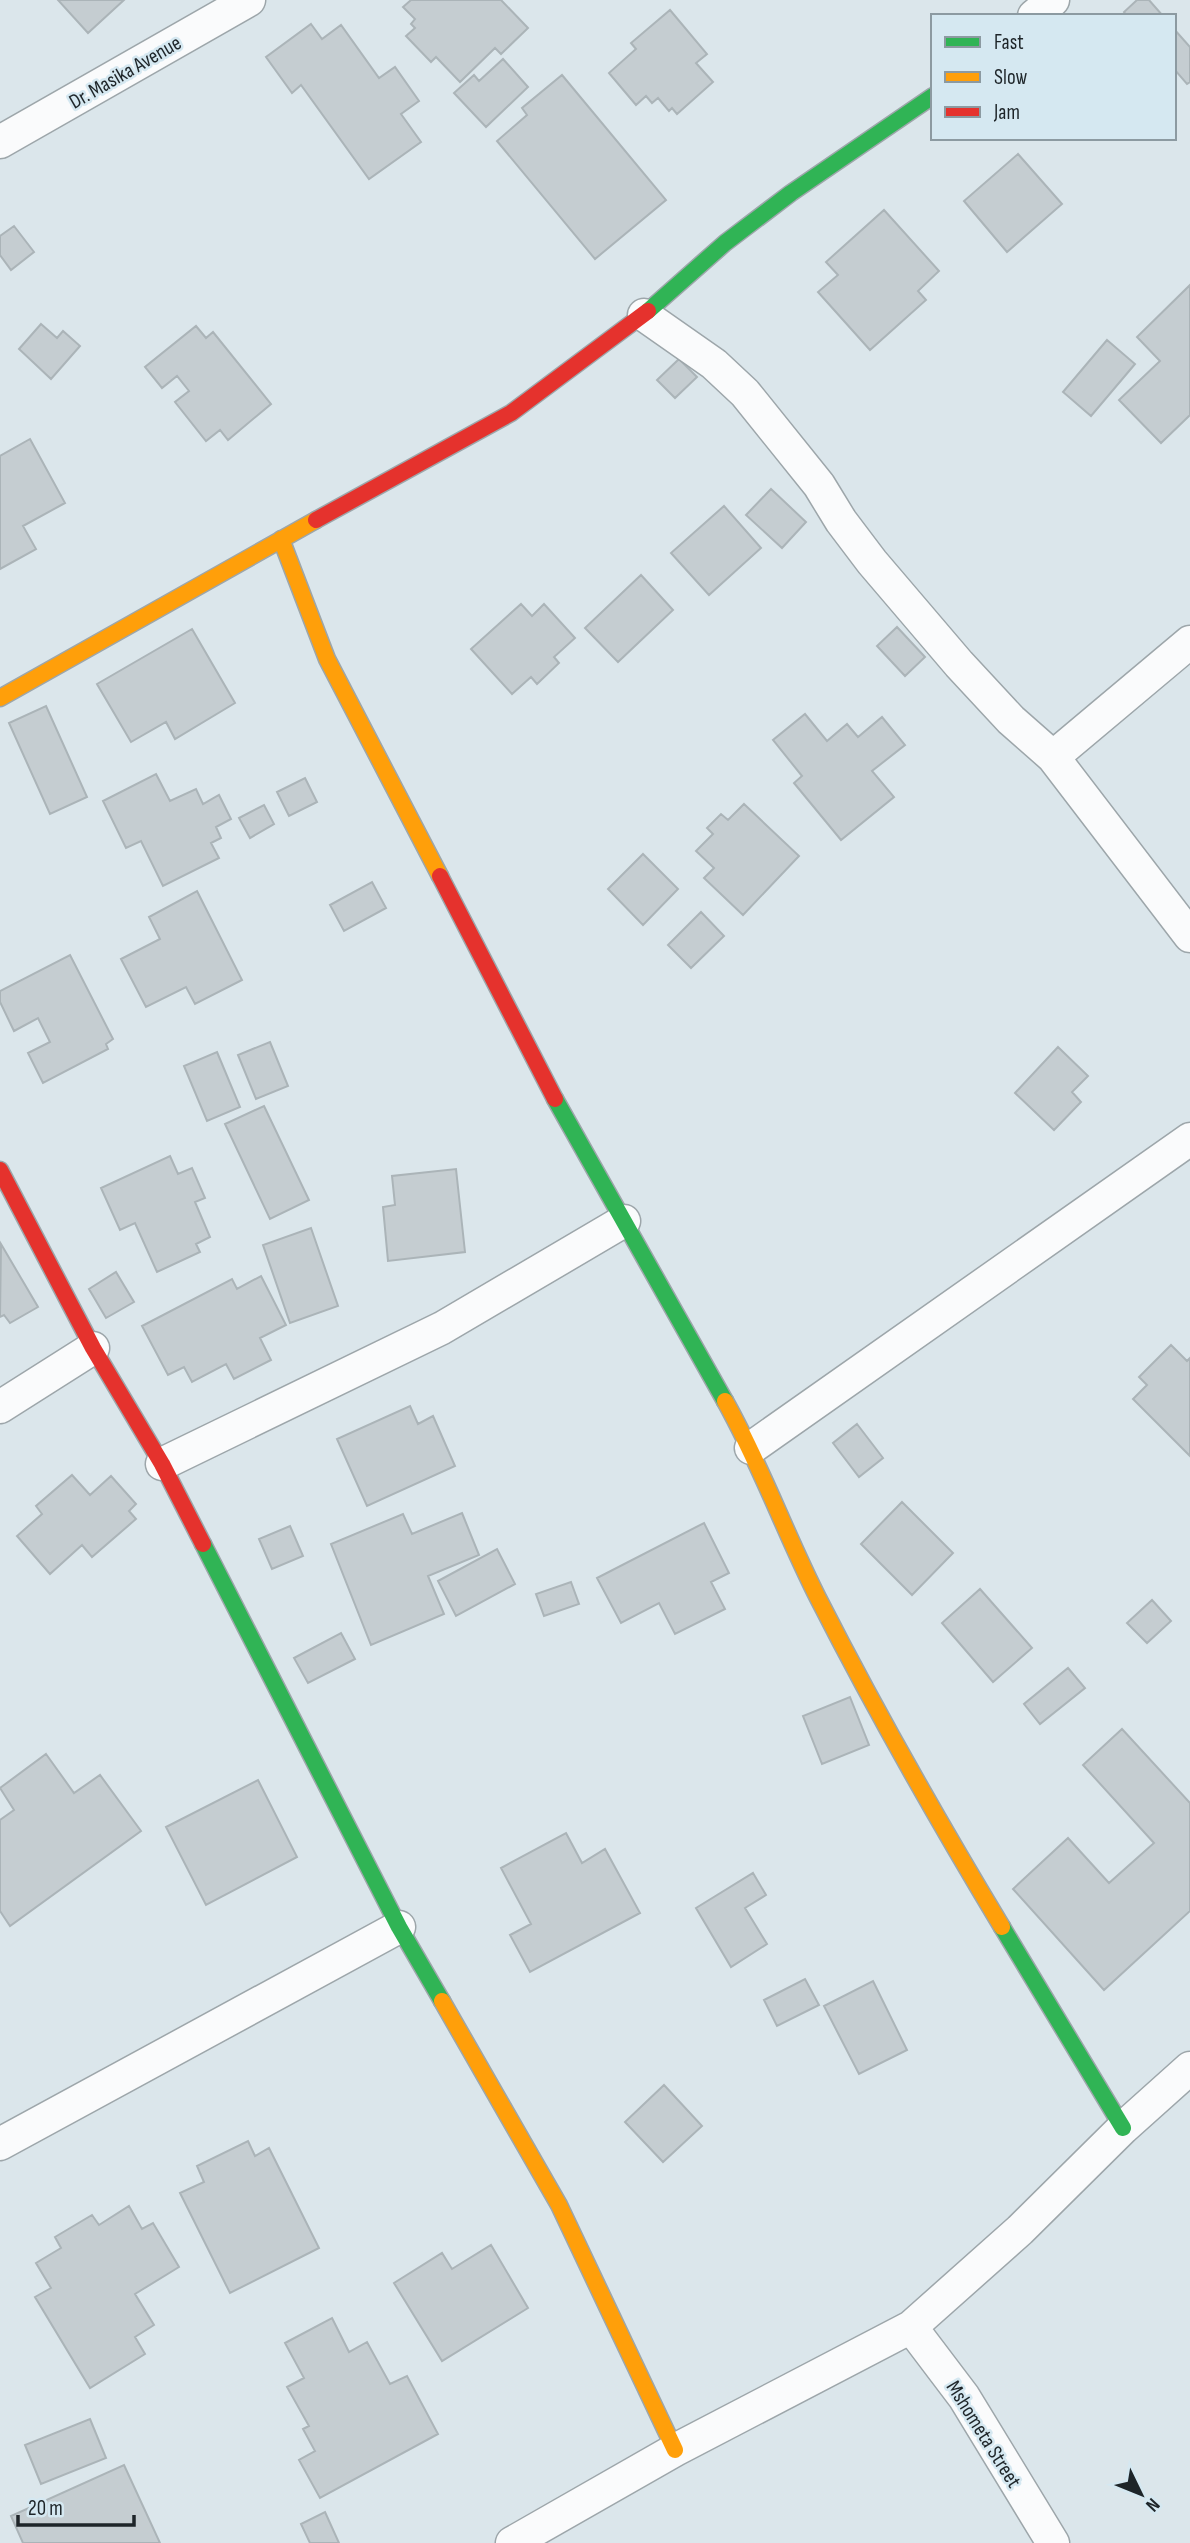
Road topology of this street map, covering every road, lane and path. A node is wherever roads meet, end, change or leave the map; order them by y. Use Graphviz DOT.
graph roads {
  1 [pos="249,0"];
  2 [pos="1053,0"];
  3 [pos="1036,14"];
  4 [pos="931,97"];
  5 [pos="0,142"];
  6 [pos="644,315"];
  7 [pos="281,539"];
  8 [pos="1190,642"];
  9 [pos="0,698"];
  10 [pos="1054,757"];
  11 [pos="1190,936"];
  12 [pos="1190,1139"];
  13 [pos="0,1170"];
  14 [pos="624,1221"];
  15 [pos="93,1348"];
  16 [pos="0,1407"];
  17 [pos="751,1448"];
  18 [pos="162,1464"];
  19 [pos="399,1927"];
  20 [pos="1190,2068"];
  21 [pos="1123,2129"];
  22 [pos="0,2144"];
  23 [pos="911,2327"];
  24 [pos="675,2450"];
  25 [pos="512,2543"];
  26 [pos="1053,2543"];
  1 -- 5 [label="street, Dr. Masika Avenue"];
  2 -- 3 [label="street"];
  4 -- 6 [label="street"];
  6 -- 7 [label="street"];
  6 -- 10 [label="street"];
  7 -- 9 [label="street"];
  7 -- 14 [label="street"];
  8 -- 10 [label="street"];
  10 -- 11 [label="street"];
  12 -- 17 [label="street"];
  13 -- 15 [label="street"];
  14 -- 17 [label="street"];
  14 -- 18 [label="street"];
  15 -- 16 [label="street"];
  15 -- 18 [label="street"];
  17 -- 21 [label="street"];
  18 -- 19 [label="street"];
  19 -- 22 [label="street"];
  19 -- 24 [label="street"];
  20 -- 21 [label="street"];
  21 -- 23 [label="street"];
  23 -- 24 [label="street"];
  23 -- 26 [label="street, Mshometa Street"];
  24 -- 25 [label="street"];
}
